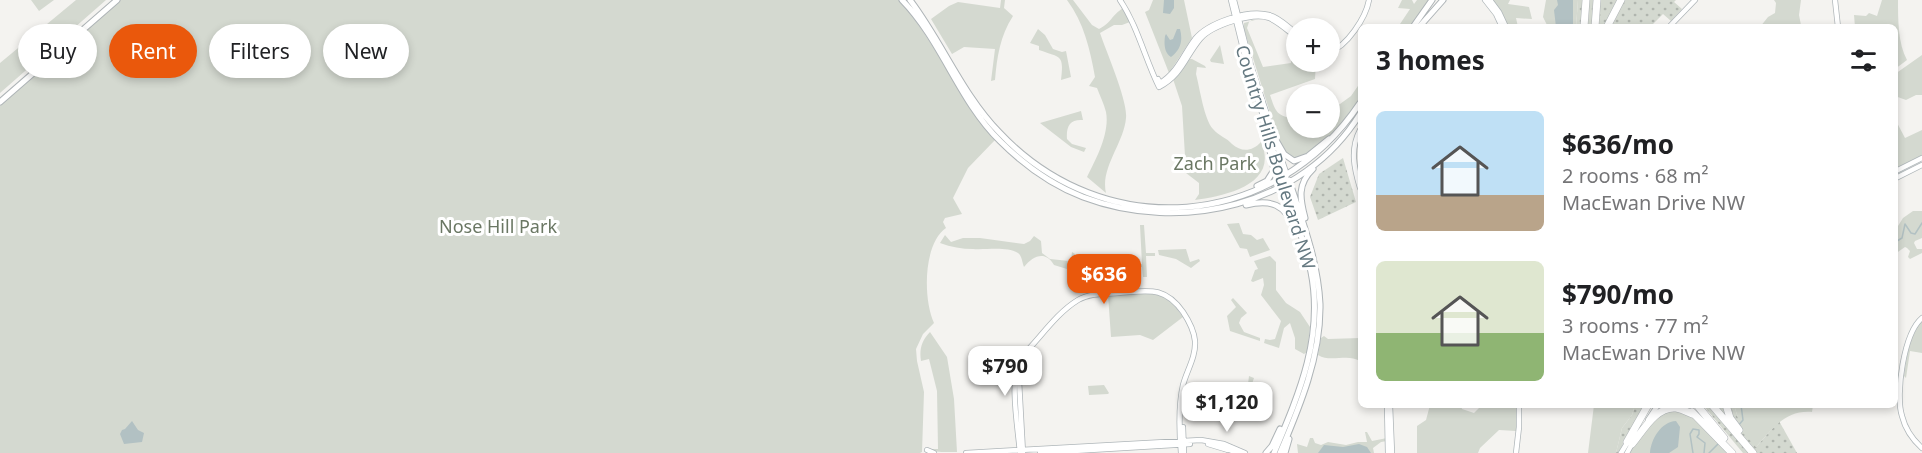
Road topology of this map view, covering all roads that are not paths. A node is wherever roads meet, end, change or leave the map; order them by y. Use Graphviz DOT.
graph roads {
  1 [pos="112,0"];
  2 [pos="117,0"];
  3 [pos="902,0"];
  4 [pos="910,0"];
  5 [pos="1122,0"];
  6 [pos="1233,0"];
  7 [pos="1369,0"];
  8 [pos="1432,0"];
  9 [pos="1441,0"];
  10 [pos="1485,0"];
  11 [pos="1490,0"];
  12 [pos="1598,0"];
  13 [pos="1621,0"];
  14 [pos="1695,0"];
  15 [pos="1836,0"];
  16 [pos="1585,1"];
  17 [pos="1233,7"];
  18 [pos="1239,19"];
  19 [pos="1228,22"];
  20 [pos="1358,24"];
  21 [pos="1358,24"];
  22 [pos="1415,24"];
  23 [pos="1422,24"];
  24 [pos="1502,24"];
  25 [pos="1503,24"];
  26 [pos="1582,24"];
  27 [pos="1595,24"];
  28 [pos="1609,24"];
  29 [pos="1672,24"];
  30 [pos="1839,24"];
  31 [pos="1286,26"];
  32 [pos="1240,29"];
  33 [pos="1340,44"];
  34 [pos="0,100"];
  35 [pos="1358,106"];
  36 [pos="1353,114"];
  37 [pos="1263,116"];
  38 [pos="1358,117"];
  39 [pos="1350,128"];
  40 [pos="1273,135"];
  41 [pos="1358,135"];
  42 [pos="1275,154"];
  43 [pos="1922,158"];
  44 [pos="1922,165"];
  45 [pos="1898,170"];
  46 [pos="1898,177"];
  47 [pos="1358,179"];
  48 [pos="1286,180"];
  49 [pos="1192,206"];
  50 [pos="1204,211"];
  51 [pos="1313,258"];
  52 [pos="1312,282"];
  53 [pos="1922,318"];
  54 [pos="1388,408"];
  55 [pos="1519,408"];
  56 [pos="1648,408"];
  57 [pos="1656,408"];
  58 [pos="1687,408"];
  59 [pos="1699,408"];
  60 [pos="1715,408"];
  61 [pos="1727,408"];
  62 [pos="1292,410"];
  63 [pos="1695,415"];
  64 [pos="1180,416"];
  65 [pos="1731,425"];
  66 [pos="1183,433"];
  67 [pos="1718,435"];
  68 [pos="1195,440"];
  69 [pos="1630,443"];
  70 [pos="1182,446"];
  71 [pos="1225,448"];
  72 [pos="1729,448"];
  73 [pos="1922,448"];
  74 [pos="927,450"];
  75 [pos="1021,450"];
  76 [pos="934,453"];
  77 [pos="966,453"];
  78 [pos="1040,453"];
  79 [pos="1236,453"];
  80 [pos="1245,453"];
  81 [pos="1266,453"];
  82 [pos="1279,453"];
  83 [pos="1390,453"];
  84 [pos="1516,453"];
  85 [pos="1621,453"];
  86 [pos="1627,453"];
  87 [pos="1737,453"];
  88 [pos="1756,453"];
  1 -- 34 [label="main road"];
  2 -- 34 [label="main road"];
  3 -- 50 [label="main road"];
  4 -- 49 [label="main road"];
  5 -- 19 [label="street"];
  6 -- 17 [label="street, Country Hills Boulevard NW"];
  6 -- 18 [label="street, Country Hills Boulevard NW"];
  7 -- 20 [label="street"];
  8 -- 22 [label="main road"];
  9 -- 23 [label="main road"];
  10 -- 24 [label="street"];
  11 -- 25 [label="street"];
  12 -- 27 [label="highway"];
  13 -- 28 [label="highway"];
  14 -- 29 [label="street"];
  15 -- 30 [label="street"];
  16 -- 26 [label="highway"];
  17 -- 18 [label="street, Country Hills Boulevard NW"];
  17 -- 19 [label="street"];
  18 -- 19 [label="street"];
  18 -- 31 [label="street"];
  18 -- 32 [label="street, Country Hills Boulevard NW"];
  19 -- 32 [label="street"];
  21 -- 33 [label="street"];
  32 -- 37 [label="street, Country Hills Boulevard NW"];
  32 -- 40 [label="street, Country Hills Boulevard NW"];
  35 -- 36 [label="main road"];
  36 -- 40 [label="main road"];
  36 -- 48 [label="main road"];
  37 -- 42 [label="street, Country Hills Boulevard NW"];
  37 -- 49 [label="main road"];
  38 -- 39 [label="main road"];
  39 -- 48 [label="main road"];
  39 -- 51 [label="main road"];
  40 -- 48 [label="street, Country Hills Boulevard NW"];
  41 -- 47 [label="street"];
  42 -- 48 [label="main road"];
  43 -- 45 [label="street"];
  44 -- 46 [label="street"];
  48 -- 49 [label="main road"];
  48 -- 50 [label="main road"];
  48 -- 51 [label="main road, Country Hills Boulevard NW"];
  48 -- 52 [label="main road, Country Hills Boulevard NW"];
  50 -- 52 [label="main road"];
  51 -- 82 [label="main road, Country Hills Boulevard NW"];
  52 -- 62 [label="main road, Country Hills Boulevard NW"];
  53 -- 73 [label="street"];
  54 -- 83 [label="street"];
  55 -- 84 [label="street"];
  56 -- 69 [label="highway"];
  57 -- 69 [label="street"];
  58 -- 63 [label="highway"];
  59 -- 67 [label="highway"];
  60 -- 65 [label="highway"];
  61 -- 65 [label="highway"];
  62 -- 81 [label="main road"];
  62 -- 82 [label="main road, Country Hills Boulevard NW"];
  63 -- 67 [label="highway"];
  63 -- 69 [label="highway"];
  64 -- 66 [label="street"];
  64 -- 70 [label="street"];
  64 -- 75 [label="street"];
  65 -- 88 [label="highway"];
  66 -- 68 [label="street"];
  66 -- 70 [label="street"];
  67 -- 72 [label="highway"];
  68 -- 70 [label="street"];
  68 -- 80 [label="street"];
  69 -- 85 [label="street"];
  69 -- 86 [label="street"];
  70 -- 71 [label="street"];
  70 -- 75 [label="street"];
  70 -- 78 [label="street"];
  71 -- 79 [label="main road"];
  72 -- 87 [label="highway"];
  74 -- 76 [label="street"];
  75 -- 77 [label="street"];
}
